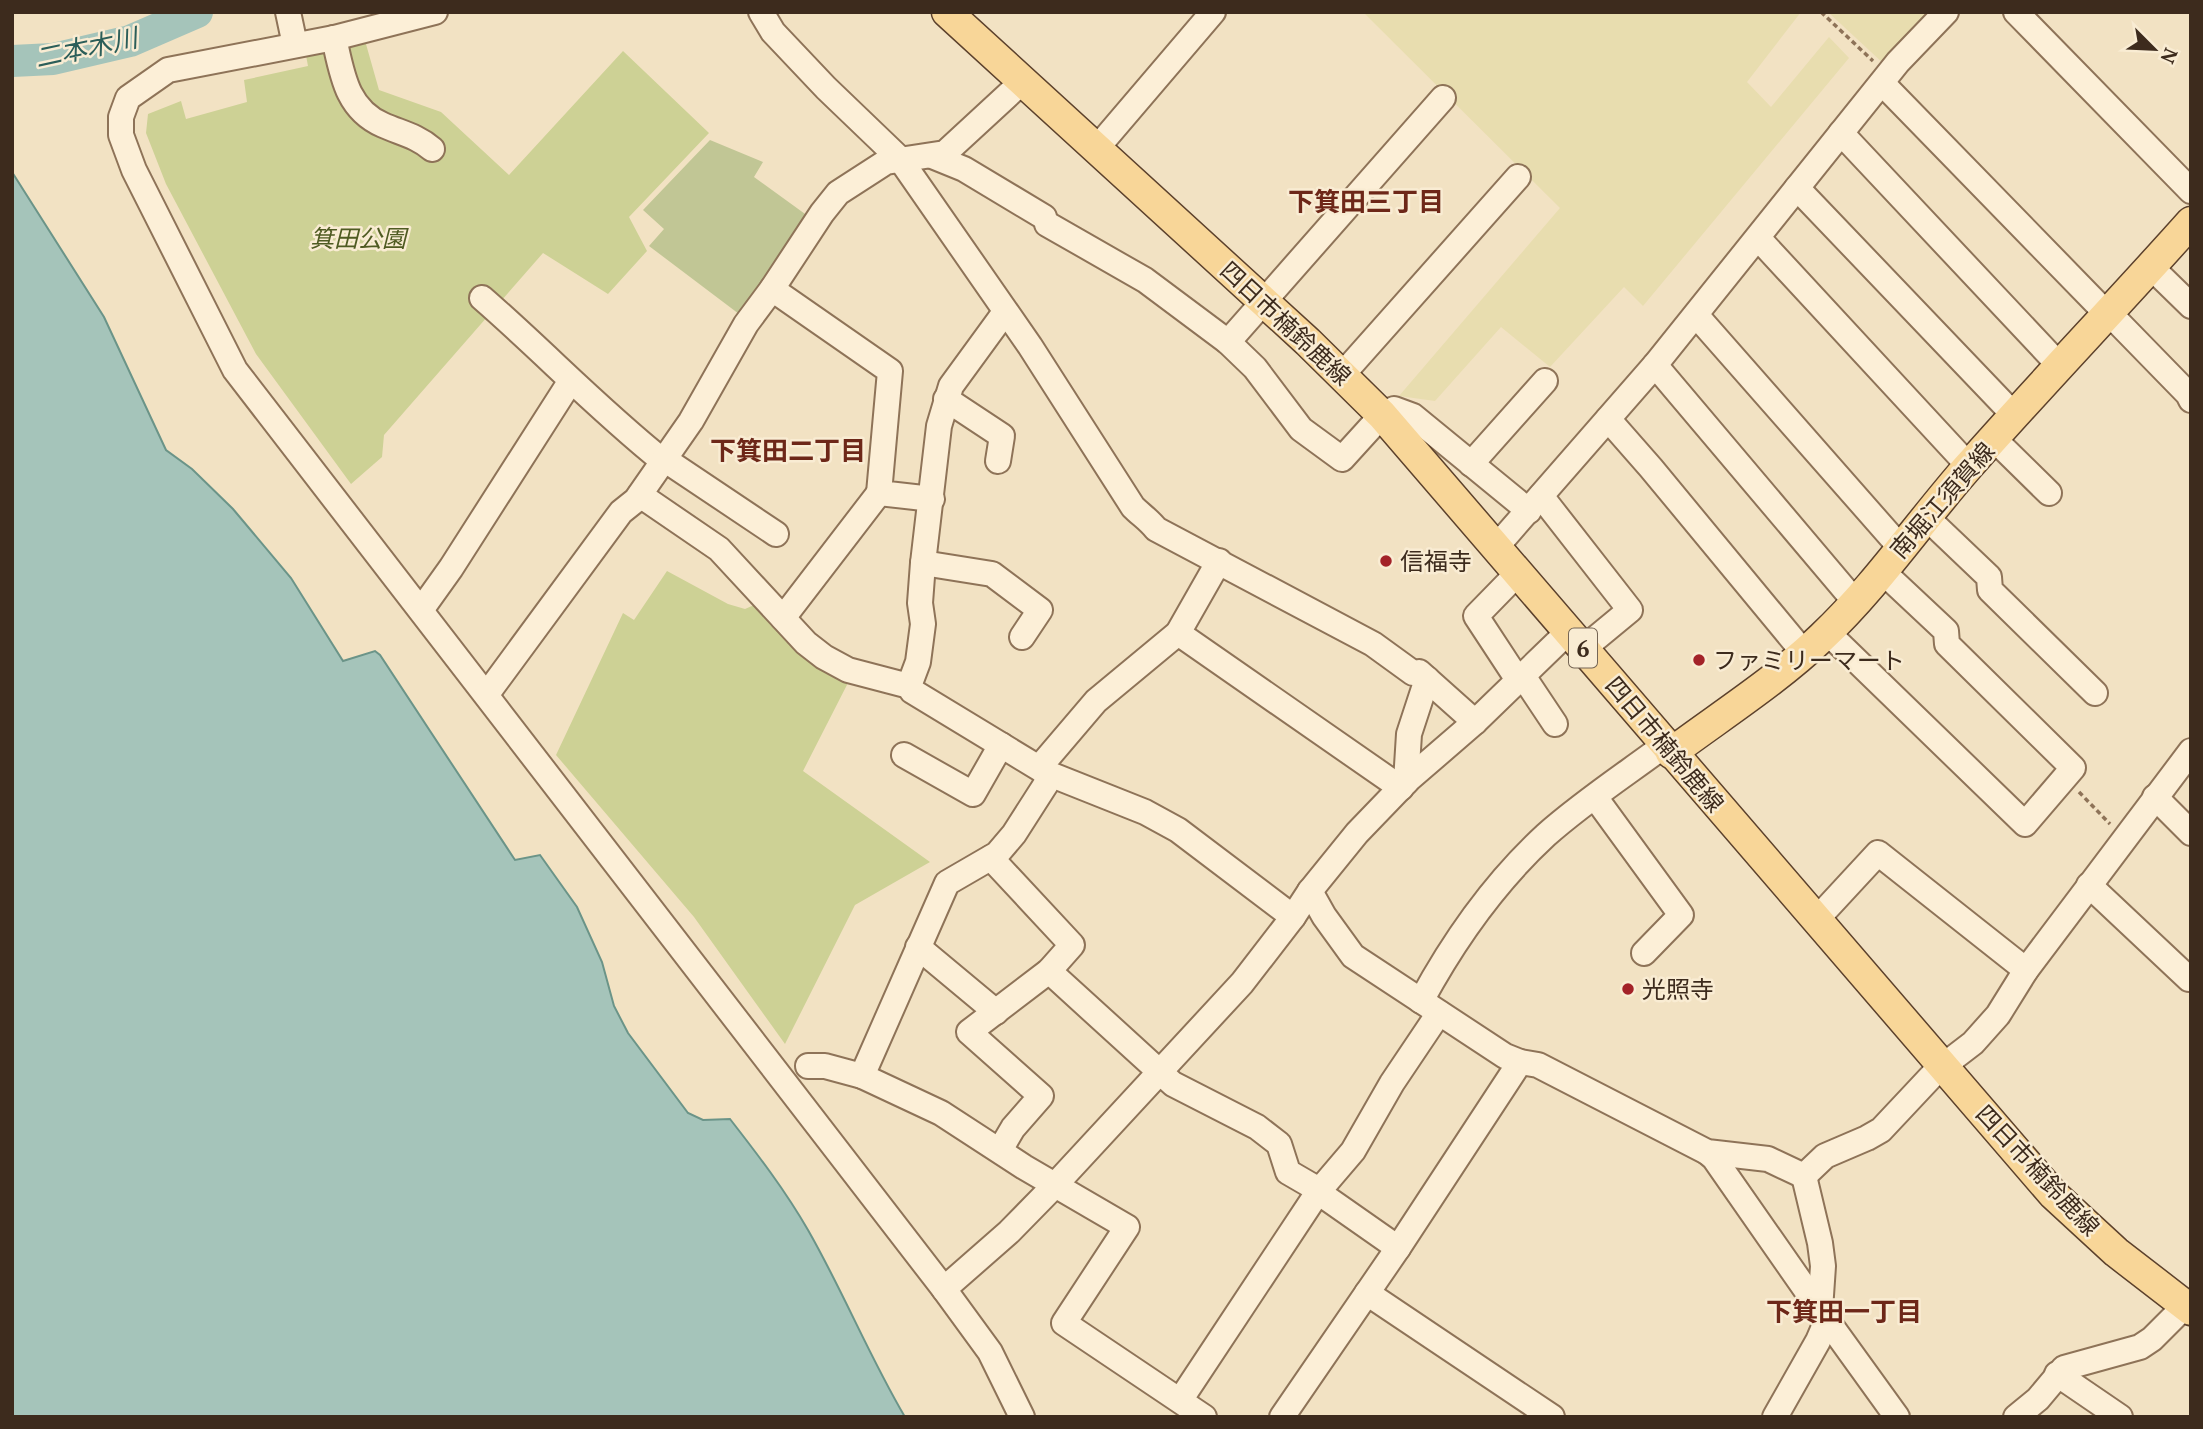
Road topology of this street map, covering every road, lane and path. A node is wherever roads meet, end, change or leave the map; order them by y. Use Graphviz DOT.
graph roads {
  1 [pos="435,12"];
  2 [pos="761,12"];
  3 [pos="1213,12"];
  4 [pos="1821,12"];
  5 [pos="1946,12"];
  6 [pos="2016,12"];
  7 [pos="949,13"];
  8 [pos="292,31"];
  9 [pos="334,38"];
  10 [pos="1885,79"];
  11 [pos="1023,81"];
  12 [pos="1444,98"];
  13 [pos="1841,133"];
  14 [pos="1097,148"];
  15 [pos="432,149"];
  16 [pos="932,156"];
  17 [pos="901,159"];
  18 [pos="1518,177"];
  19 [pos="1797,188"];
  20 [pos="2191,191"];
  21 [pos="2191,222"];
  22 [pos="1758,238"];
  23 [pos="2151,267"];
  24 [pos="772,289"];
  25 [pos="482,298"];
  26 [pos="1265,303"];
  27 [pos="2191,306"];
  28 [pos="1005,312"];
  29 [pos="1696,314"];
  30 [pos="2108,314"];
  31 [pos="1228,342"];
  32 [pos="1655,365"];
  33 [pos="2060,366"];
  34 [pos="1342,374"];
  35 [pos="1545,381"];
  36 [pos="570,382"];
  37 [pos="946,399"];
  38 [pos="2191,400"];
  39 [pos="1382,415"];
  40 [pos="2015,416"];
  41 [pos="1608,419"];
  42 [pos="1994,439"];
  43 [pos="664,460"];
  44 [pos="998,461"];
  45 [pos="1471,464"];
  46 [pos="1969,466"];
  47 [pos="878,493"];
  48 [pos="2049,493"];
  49 [pos="640,495"];
  50 [pos="932,499"];
  51 [pos="1535,503"];
  52 [pos="1925,516"];
  53 [pos="776,534"];
  54 [pos="1497,546"];
  55 [pos="1900,547"];
  56 [pos="1219,561"];
  57 [pos="923,563"];
  58 [pos="1882,571"];
  59 [pos="1519,572"];
  60 [pos="1857,604"];
  61 [pos="421,610"];
  62 [pos="783,618"];
  63 [pos="1827,632"];
  64 [pos="1178,633"];
  65 [pos="1023,637"];
  66 [pos="1576,640"];
  67 [pos="1804,653"];
  68 [pos="1520,678"];
  69 [pos="1427,679"];
  70 [pos="909,687"];
  71 [pos="2095,693"];
  72 [pos="487,694"];
  73 [pos="1475,722"];
  74 [pos="1555,724"];
  75 [pos="1000,745"];
  76 [pos="1668,749"];
  77 [pos="2191,751"];
  78 [pos="904,755"];
  79 [pos="1047,773"];
  80 [pos="2064,778"];
  81 [pos="1403,785"];
  82 [pos="1595,797"];
  83 [pos="2155,797"];
  84 [pos="2191,833"];
  85 [pos="2124,837"];
  86 [pos="991,858"];
  87 [pos="2089,885"];
  88 [pos="1310,891"];
  89 [pos="1293,917"];
  90 [pos="1816,920"];
  91 [pos="918,947"];
  92 [pos="1644,953"];
  93 [pos="2026,970"];
  94 [pos="1048,971"];
  95 [pos="2191,977"];
  96 [pos="1430,1007"];
  97 [pos="996,1012"];
  98 [pos="1520,1062"];
  99 [pos="1943,1065"];
  100 [pos="808,1066"];
  101 [pos="1159,1071"];
  102 [pos="862,1076"];
  103 [pos="1000,1150"];
  104 [pos="1707,1153"];
  105 [pos="1804,1176"];
  106 [pos="1056,1184"];
  107 [pos="1318,1191"];
  108 [pos="1398,1248"];
  109 [pos="944,1289"];
  110 [pos="1367,1293"];
  111 [pos="2187,1302"];
  112 [pos="1823,1315"];
  113 [pos="2057,1374"];
  114 [pos="1181,1399"];
  115 [pos="1022,1417"];
  116 [pos="1204,1417"];
  117 [pos="1282,1417"];
  118 [pos="1552,1417"];
  119 [pos="1775,1417"];
  120 [pos="1898,1417"];
  121 [pos="2016,1417"];
  122 [pos="2120,1417"];
  1 -- 9 [label="street"];
  2 -- 17 [label="street"];
  3 -- 14 [label="street"];
  4 -- 10 [label="path"];
  5 -- 10 [label="street"];
  6 -- 20 [label="street"];
  7 -- 11 [label="main road, 四日市楠鈴鹿線 / 6"];
  8 -- 9 [label="street"];
  8 -- 61 [label="street"];
  9 -- 15 [label="street"];
  10 -- 13 [label="street"];
  10 -- 30 [label="street"];
  11 -- 14 [label="main road, 四日市楠鈴鹿線 / 6"];
  11 -- 16 [label="street"];
  12 -- 26 [label="street"];
  13 -- 19 [label="street"];
  13 -- 33 [label="street"];
  14 -- 26 [label="main road, 四日市楠鈴鹿線 / 6"];
  16 -- 17 [label="street"];
  16 -- 31 [label="street"];
  17 -- 24 [label="street"];
  17 -- 28 [label="street"];
  18 -- 34 [label="street"];
  19 -- 22 [label="street"];
  19 -- 40 [label="street"];
  21 -- 23 [label="main road, 南堀江須賀線"];
  22 -- 29 [label="street"];
  22 -- 46 [label="street"];
  23 -- 27 [label="street"];
  23 -- 30 [label="main road, 南堀江須賀線"];
  24 -- 43 [label="street"];
  24 -- 47 [label="street"];
  25 -- 36 [label="street"];
  26 -- 31 [label="street"];
  26 -- 34 [label="main road, 四日市楠鈴鹿線 / 6"];
  28 -- 37 [label="street"];
  28 -- 56 [label="street"];
  29 -- 32 [label="street"];
  29 -- 55 [label="street"];
  30 -- 33 [label="main road, 南堀江須賀線"];
  30 -- 38 [label="street"];
  31 -- 39 [label="street"];
  32 -- 41 [label="street"];
  32 -- 60 [label="street"];
  33 -- 40 [label="main road, 南堀江須賀線"];
  34 -- 39 [label="main road, 四日市楠鈴鹿線 / 6"];
  35 -- 45 [label="street"];
  36 -- 43 [label="street"];
  36 -- 61 [label="street"];
  37 -- 44 [label="street"];
  37 -- 50 [label="street"];
  39 -- 45 [label="street"];
  39 -- 54 [label="main road, 四日市楠鈴鹿線 / 6"];
  40 -- 42 [label="main road, 南堀江須賀線"];
  41 -- 51 [label="street"];
  41 -- 67 [label="street"];
  42 -- 46 [label="main road, 南堀江須賀線"];
  42 -- 48 [label="street"];
  43 -- 49 [label="street"];
  43 -- 53 [label="street"];
  45 -- 51 [label="street"];
  46 -- 52 [label="main road, 南堀江須賀線"];
  47 -- 50 [label="street"];
  47 -- 62 [label="street"];
  49 -- 62 [label="street"];
  49 -- 72 [label="street"];
  50 -- 57 [label="street"];
  51 -- 54 [label="street"];
  51 -- 66 [label="street"];
  52 -- 55 [label="main road, 南堀江須賀線"];
  52 -- 71 [label="street"];
  54 -- 59 [label="main road, 四日市楠鈴鹿線 / 6"];
  55 -- 58 [label="main road, 南堀江須賀線"];
  56 -- 64 [label="street"];
  56 -- 69 [label="street"];
  57 -- 65 [label="street"];
  57 -- 70 [label="street"];
  58 -- 60 [label="main road, 南堀江須賀線"];
  58 -- 80 [label="street"];
  59 -- 66 [label="main road, 四日市楠鈴鹿線 / 6"];
  59 -- 68 [label="street"];
  60 -- 63 [label="main road, 南堀江須賀線"];
  61 -- 72 [label="street"];
  62 -- 70 [label="street"];
  63 -- 67 [label="main road, 南堀江須賀線"];
  63 -- 80 [label="street"];
  64 -- 79 [label="street"];
  64 -- 81 [label="street"];
  66 -- 68 [label="street"];
  66 -- 76 [label="main road, 四日市楠鈴鹿線 / 6"];
  67 -- 76 [label="main road, 南堀江須賀線"];
  68 -- 73 [label="street"];
  68 -- 74 [label="street"];
  69 -- 73 [label="street"];
  69 -- 81 [label="street"];
  70 -- 75 [label="street"];
  72 -- 109 [label="street"];
  73 -- 81 [label="street"];
  75 -- 78 [label="street"];
  75 -- 79 [label="street"];
  76 -- 82 [label="street"];
  76 -- 90 [label="main road, 四日市楠鈴鹿線 / 6"];
  77 -- 83 [label="street"];
  79 -- 86 [label="street"];
  79 -- 89 [label="street"];
  80 -- 85 [label="path"];
  81 -- 88 [label="street"];
  82 -- 92 [label="street"];
  82 -- 96 [label="street"];
  83 -- 84 [label="street"];
  83 -- 85 [label="street"];
  85 -- 87 [label="street"];
  86 -- 91 [label="street"];
  86 -- 94 [label="street"];
  87 -- 93 [label="street"];
  87 -- 95 [label="street"];
  88 -- 89 [label="street"];
  88 -- 96 [label="street"];
  89 -- 101 [label="street"];
  90 -- 93 [label="street"];
  90 -- 99 [label="main road, 四日市楠鈴鹿線 / 6"];
  91 -- 97 [label="street"];
  91 -- 102 [label="street"];
  93 -- 99 [label="street"];
  94 -- 97 [label="street"];
  94 -- 101 [label="street"];
  96 -- 98 [label="street"];
  96 -- 107 [label="street"];
  97 -- 103 [label="street"];
  98 -- 104 [label="street"];
  98 -- 108 [label="street"];
  99 -- 105 [label="street"];
  99 -- 111 [label="main road, 四日市楠鈴鹿線 / 6"];
  100 -- 102 [label="street"];
  101 -- 106 [label="street"];
  101 -- 107 [label="street"];
  102 -- 103 [label="street"];
  103 -- 106 [label="street"];
  104 -- 105 [label="street"];
  104 -- 112 [label="street"];
  105 -- 112 [label="street"];
  106 -- 109 [label="street"];
  106 -- 114 [label="street"];
  107 -- 108 [label="street"];
  107 -- 114 [label="street"];
  108 -- 110 [label="street"];
  109 -- 115 [label="street"];
  110 -- 117 [label="street"];
  110 -- 118 [label="street"];
  111 -- 113 [label="street"];
  112 -- 119 [label="street"];
  112 -- 120 [label="street"];
  113 -- 121 [label="street"];
  113 -- 122 [label="street"];
  114 -- 116 [label="street"];
}
